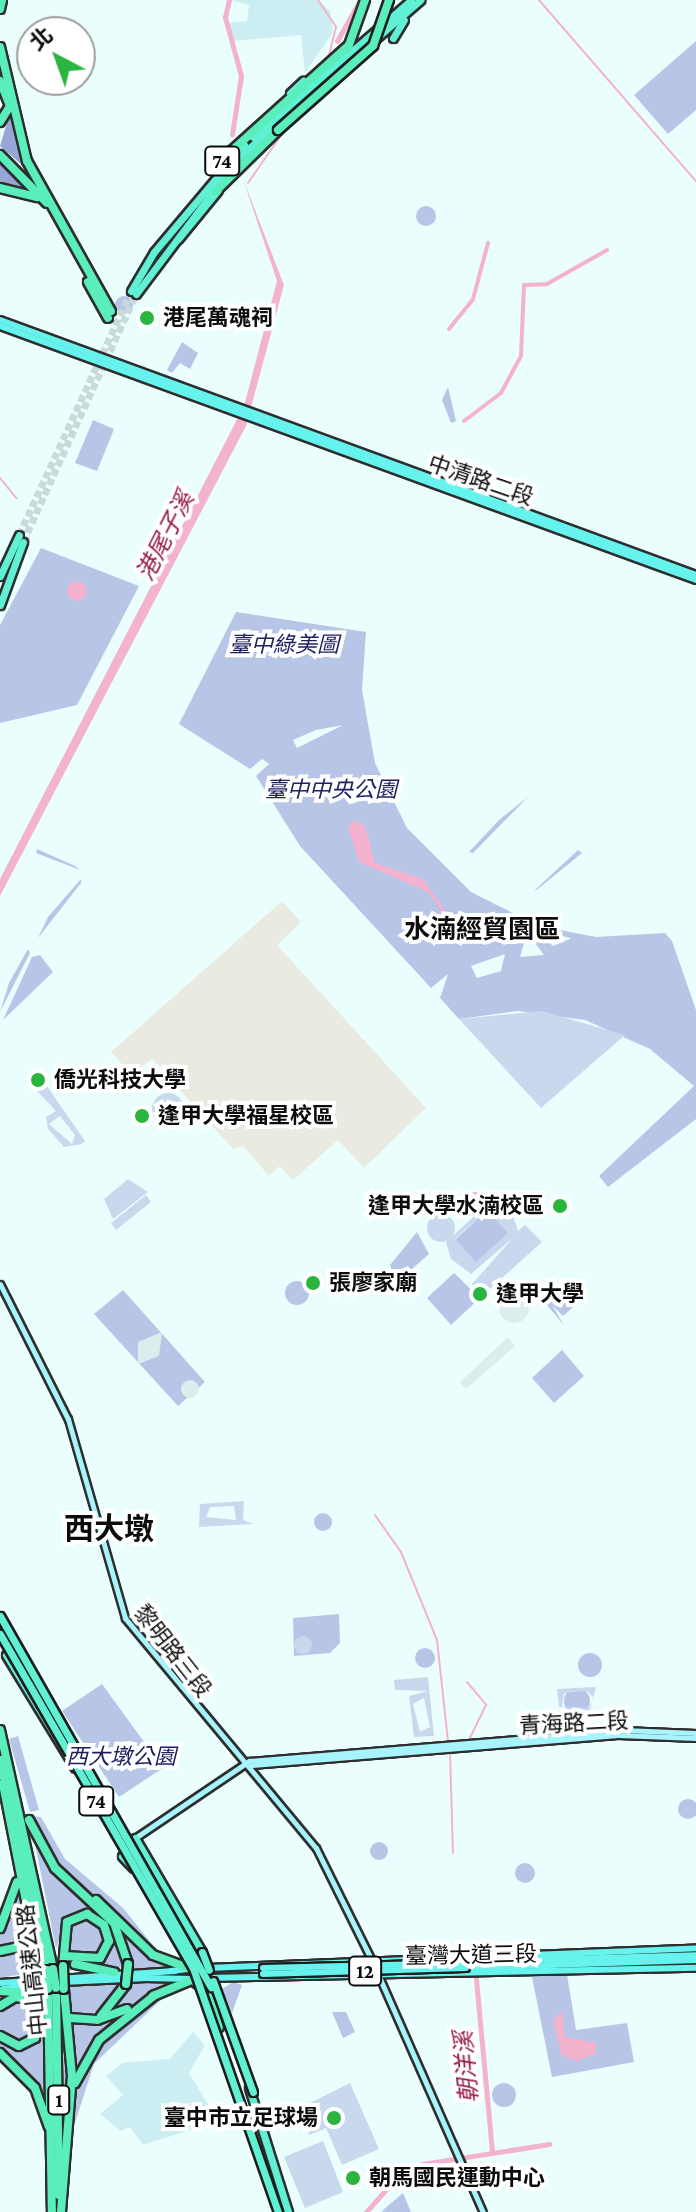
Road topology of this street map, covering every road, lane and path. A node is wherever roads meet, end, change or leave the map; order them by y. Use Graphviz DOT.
graph roads {
  1 [pos="2,0"];
  2 [pos="365,0"];
  3 [pos="389,0"];
  4 [pos="408,0"];
  5 [pos="423,0"];
  6 [pos="0,9"];
  7 [pos="376,18"];
  8 [pos="393,38"];
  9 [pos="0,47"];
  10 [pos="324,79"];
  11 [pos="0,81"];
  12 [pos="303,81"];
  13 [pos="0,122"];
  14 [pos="267,146"];
  15 [pos="0,152"];
  16 [pos="227,155"];
  17 [pos="0,188"];
  18 [pos="215,192"];
  19 [pos="48,201"];
  20 [pos="154,252"];
  21 [pos="148,273"];
  22 [pos="0,320"];
  23 [pos="0,326"];
  24 [pos="99,360"];
  25 [pos="21,538"];
  26 [pos="0,566"];
  27 [pos="0,576"];
  28 [pos="696,577"];
  29 [pos="0,594"];
  30 [pos="0,605"];
  31 [pos="0,1284"];
  32 [pos="0,1616"];
  33 [pos="0,1634"];
  34 [pos="15,1638"];
  35 [pos="6,1655"];
  36 [pos="0,1730"];
  37 [pos="696,1736"];
  38 [pos="0,1762"];
  39 [pos="11,1765"];
  40 [pos="247,1766"];
  41 [pos="75,1768"];
  42 [pos="95,1782"];
  43 [pos="135,1838"];
  44 [pos="119,1852"];
  45 [pos="19,1869"];
  46 [pos="60,1873"];
  47 [pos="0,1928"];
  48 [pos="177,1931"];
  49 [pos="33,1943"];
  50 [pos="197,1943"];
  51 [pos="696,1948"];
  52 [pos="0,1949"];
  53 [pos="197,1954"];
  54 [pos="371,1958"];
  55 [pos="454,1958"];
  56 [pos="696,1958"];
  57 [pos="55,1965"];
  58 [pos="466,1965"];
  59 [pos="189,1966"];
  60 [pos="173,1968"];
  61 [pos="696,1968"];
  62 [pos="220,1971"];
  63 [pos="114,1972"];
  64 [pos="378,1975"];
  65 [pos="144,1978"];
  66 [pos="207,1979"];
  67 [pos="195,1981"];
  68 [pos="0,1983"];
  69 [pos="215,1985"];
  70 [pos="174,1986"];
  71 [pos="0,1990"];
  72 [pos="47,1993"];
  73 [pos="155,1995"];
  74 [pos="0,2006"];
  75 [pos="219,2027"];
  76 [pos="0,2036"];
  77 [pos="0,2054"];
  78 [pos="260,2102"];
  79 [pos="70,2103"];
  80 [pos="236,2106"];
  81 [pos="51,2176"];
  82 [pos="52,2212"];
  83 [pos="60,2212"];
  84 [pos="278,2212"];
  85 [pos="288,2212"];
  86 [pos="483,2212"];
  1 -- 6 [label="highway"];
  2 -- 16 [label="highway"];
  3 -- 18 [label="highway, bridge"];
  4 -- 7 [label="highway, 74"];
  4 -- 10 [label="highway, 74, bridge"];
  5 -- 8 [label="highway, 74"];
  5 -- 10 [label="highway, 74, bridge"];
  9 -- 19 [label="highway"];
  10 -- 20 [label="highway, 74"];
  10 -- 21 [label="highway, 74"];
  11 -- 13 [label="highway"];
  12 -- 16 [label="highway, 74"];
  14 -- 18 [label="highway, 74"];
  15 -- 19 [label="highway"];
  16 -- 20 [label="highway, 74"];
  17 -- 19 [label="highway"];
  18 -- 21 [label="highway"];
  19 -- 19 [label="highway"];
  20 -- 21 [label="highway, 74"];
  22 -- 24 [label="main road"];
  23 -- 24 [label="main road"];
  24 -- 28 [label="main road, 中清路二段"];
  25 -- 26 [label="highway"];
  25 -- 27 [label="highway"];
  25 -- 29 [label="highway"];
  25 -- 30 [label="highway"];
  31 -- 40 [label="main road, 黎明路三段"];
  32 -- 42 [label="highway, 74, bridge"];
  33 -- 41 [label="highway, 74, bridge"];
  34 -- 42 [label="highway, 74, bridge"];
  35 -- 41 [label="highway, 74, bridge"];
  36 -- 39 [label="highway, 中山高速公路"];
  37 -- 40 [label="main road, 青海路二段"];
  38 -- 45 [label="highway"];
  38 -- 57 [label="highway, 中山高速公路"];
  39 -- 46 [label="highway"];
  39 -- 57 [label="highway, 中山高速公路"];
  40 -- 43 [label="main road"];
  40 -- 54 [label="main road, 黎明路三段"];
  41 -- 59 [label="highway, 74, bridge"];
  42 -- 53 [label="highway, 74, bridge"];
  43 -- 44 [label="main road"];
  43 -- 50 [label="highway"];
  44 -- 59 [label="highway, 74, bridge"];
  45 -- 47 [label="highway"];
  45 -- 49 [label="highway"];
  46 -- 60 [label="highway"];
  46 -- 73 [label="highway, bridge"];
  48 -- 60 [label="highway"];
  49 -- 52 [label="highway"];
  49 -- 57 [label="highway"];
  50 -- 53 [label="highway, 74"];
  50 -- 69 [label="highway, bridge"];
  51 -- 55 [label="main road, 臺灣大道三段 / 12"];
  53 -- 66 [label="highway, 74, bridge"];
  54 -- 55 [label="main road, 臺灣大道三段 / 12"];
  54 -- 62 [label="main road, 臺灣大道三段 / 12"];
  54 -- 64 [label="main road, 黎明路三段"];
  55 -- 58 [label="main road, 臺灣大道三段 / 12"];
  56 -- 58 [label="main road, 臺灣大道三段 / 12"];
  57 -- 57 [label="highway"];
  57 -- 63 [label="highway"];
  57 -- 72 [label="highway, bridge"];
  57 -- 72 [label="highway, bridge"];
  58 -- 62 [label="main road, 12, bridge"];
  59 -- 60 [label="highway"];
  59 -- 62 [label="main road, 12"];
  59 -- 67 [label="highway, 74, bridge"];
  60 -- 62 [label="main road, 12"];
  60 -- 63 [label="main road, 12"];
  61 -- 64 [label="main road, 臺灣大道三段 / 12"];
  62 -- 65 [label="main road, 12"];
  63 -- 68 [label="main road, 12"];
  64 -- 67 [label="main road, 臺灣大道三段 / 12"];
  64 -- 86 [label="main road, 黎明路三段"];
  65 -- 67 [label="main road, 12"];
  65 -- 71 [label="main road, 12"];
  66 -- 69 [label="highway, bridge"];
  66 -- 85 [label="highway, 74, bridge"];
  67 -- 70 [label="highway"];
  67 -- 80 [label="highway, 74, bridge"];
  67 -- 84 [label="highway, 74, bridge"];
  69 -- 78 [label="highway, bridge"];
  70 -- 73 [label="highway"];
  70 -- 75 [label="highway"];
  71 -- 72 [label="highway"];
  72 -- 74 [label="highway"];
  72 -- 76 [label="highway"];
  72 -- 79 [label="highway"];
  72 -- 81 [label="highway, 中山高速公路 / 1"];
  72 -- 83 [label="highway, 中山高速公路 / 1"];
  73 -- 79 [label="highway"];
  77 -- 81 [label="highway"];
  79 -- 83 [label="highway"];
  81 -- 82 [label="highway, 中山高速公路 / 1"];
}
